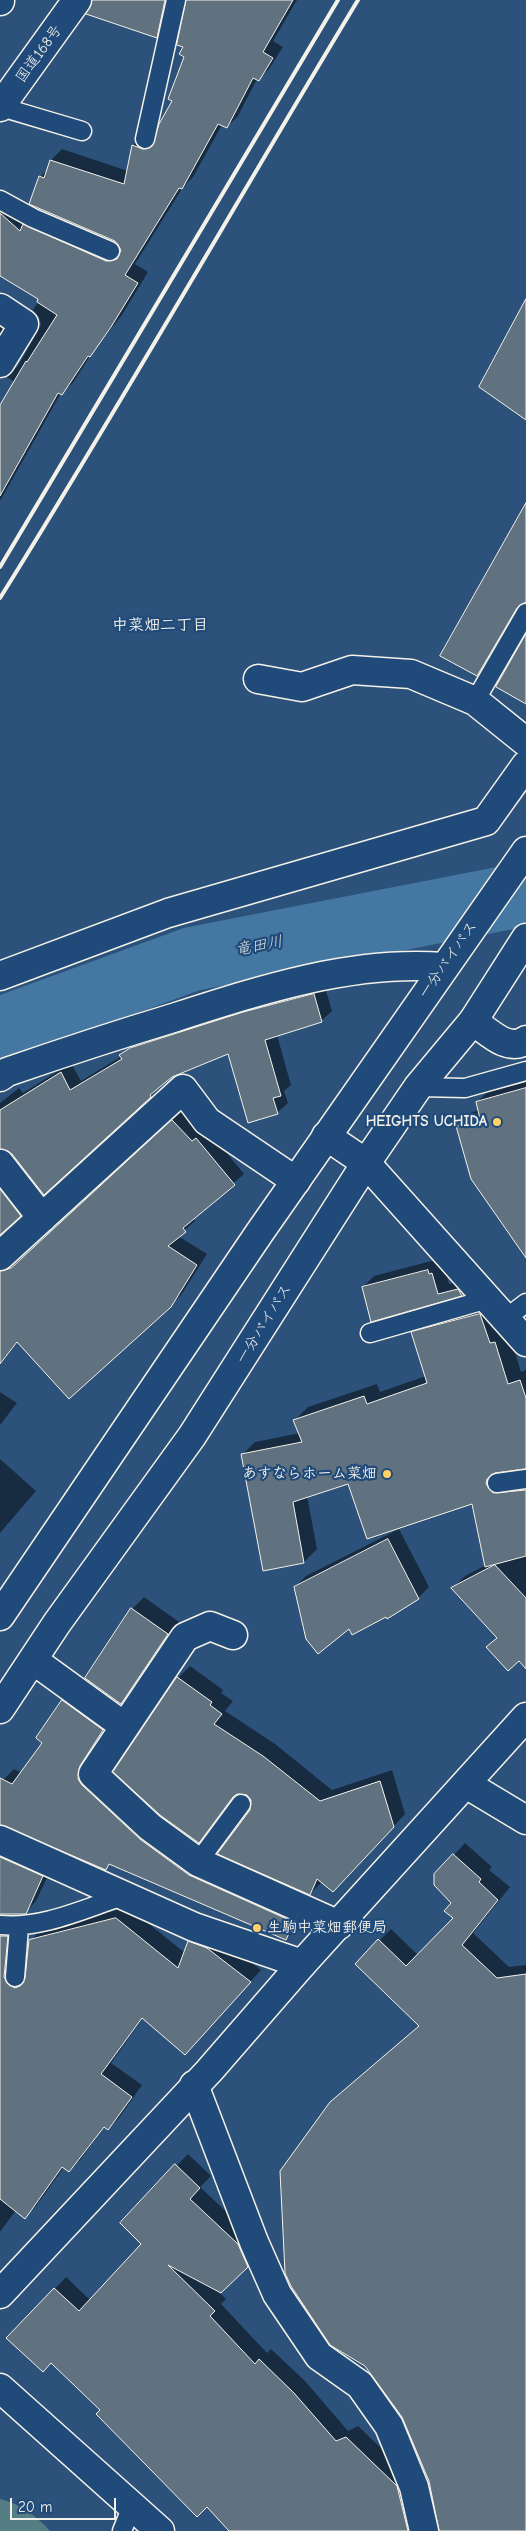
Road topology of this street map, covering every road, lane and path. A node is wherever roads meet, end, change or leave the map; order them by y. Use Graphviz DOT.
graph roads {
  1 [pos="77,0"];
  2 [pos="176,0"];
  3 [pos="0,107"];
  4 [pos="82,132"];
  5 [pos="145,139"];
  6 [pos="0,200"];
  7 [pos="110,251"];
  8 [pos="0,308"];
  9 [pos="0,363"];
  10 [pos="526,613"];
  11 [pos="258,679"];
  12 [pos="475,701"];
  13 [pos="526,742"];
  14 [pos="526,766"];
  15 [pos="526,851"];
  16 [pos="526,938"];
  17 [pos="444,967"];
  18 [pos="0,976"];
  19 [pos="473,1021"];
  20 [pos="526,1040"];
  21 [pos="526,1071"];
  22 [pos="0,1076"];
  23 [pos="418,1087"];
  24 [pos="326,1136"];
  25 [pos="366,1163"];
  26 [pos="0,1164"];
  27 [pos="296,1181"];
  28 [pos="42,1218"];
  29 [pos="0,1256"];
  30 [pos="506,1307"];
  31 [pos="370,1333"];
  32 [pos="526,1342"];
  33 [pos="526,1479"];
  34 [pos="498,1483"];
  35 [pos="0,1616"];
  36 [pos="233,1635"];
  37 [pos="33,1660"];
  38 [pos="0,1709"];
  39 [pos="526,1717"];
  40 [pos="124,1726"];
  41 [pos="466,1784"];
  42 [pos="241,1804"];
  43 [pos="526,1820"];
  44 [pos="0,1840"];
  45 [pos="198,1862"];
  46 [pos="123,1896"];
  47 [pos="0,1925"];
  48 [pos="339,1926"];
  49 [pos="20,1927"];
  50 [pos="302,1964"];
  51 [pos="15,1977"];
  52 [pos="194,2085"];
  53 [pos="0,2294"];
  54 [pos="0,2388"];
  55 [pos="132,2506"];
  56 [pos="122,2531"];
  57 [pos="160,2531"];
  58 [pos="424,2531"];
  1 -- 3 [label="main road, 国道168号"];
  2 -- 5 [label="lane"];
  3 -- 4 [label="lane"];
  6 -- 7 [label="lane"];
  8 -- 9 [label="main road"];
  10 -- 12 [label="lane"];
  11 -- 12 [label="main road"];
  12 -- 13 [label="main road"];
  14 -- 18 [label="main road"];
  15 -- 17 [label="main road, 一分バイパス"];
  16 -- 19 [label="main road, 一分バイパス"];
  17 -- 22 [label="main road"];
  17 -- 24 [label="main road, 一分バイパス"];
  19 -- 20 [label="main road"];
  19 -- 23 [label="main road, 一分バイパス"];
  21 -- 23 [label="lane"];
  23 -- 25 [label="main road, 一分バイパス"];
  24 -- 25 [label="main road"];
  24 -- 27 [label="main road, 一分バイパス"];
  25 -- 30 [label="main road"];
  25 -- 37 [label="main road, 一分バイパス"];
  26 -- 28 [label="main road"];
  27 -- 28 [label="main road"];
  27 -- 35 [label="main road, 一分バイパス"];
  28 -- 29 [label="main road"];
  30 -- 31 [label="lane"];
  30 -- 32 [label="main road"];
  33 -- 34 [label="lane"];
  36 -- 40 [label="main road"];
  37 -- 38 [label="main road, 一分バイパス"];
  37 -- 40 [label="main road"];
  39 -- 41 [label="main road"];
  40 -- 45 [label="main road"];
  41 -- 43 [label="main road"];
  41 -- 48 [label="main road"];
  42 -- 45 [label="lane"];
  44 -- 46 [label="main road"];
  45 -- 48 [label="main road"];
  46 -- 49 [label="lane"];
  46 -- 50 [label="main road"];
  47 -- 49 [label="lane"];
  48 -- 50 [label="main road"];
  49 -- 51 [label="lane"];
  50 -- 52 [label="main road"];
  52 -- 53 [label="main road"];
  52 -- 58 [label="main road"];
  54 -- 55 [label="main road"];
  55 -- 56 [label="lane"];
  55 -- 57 [label="main road"];
}
